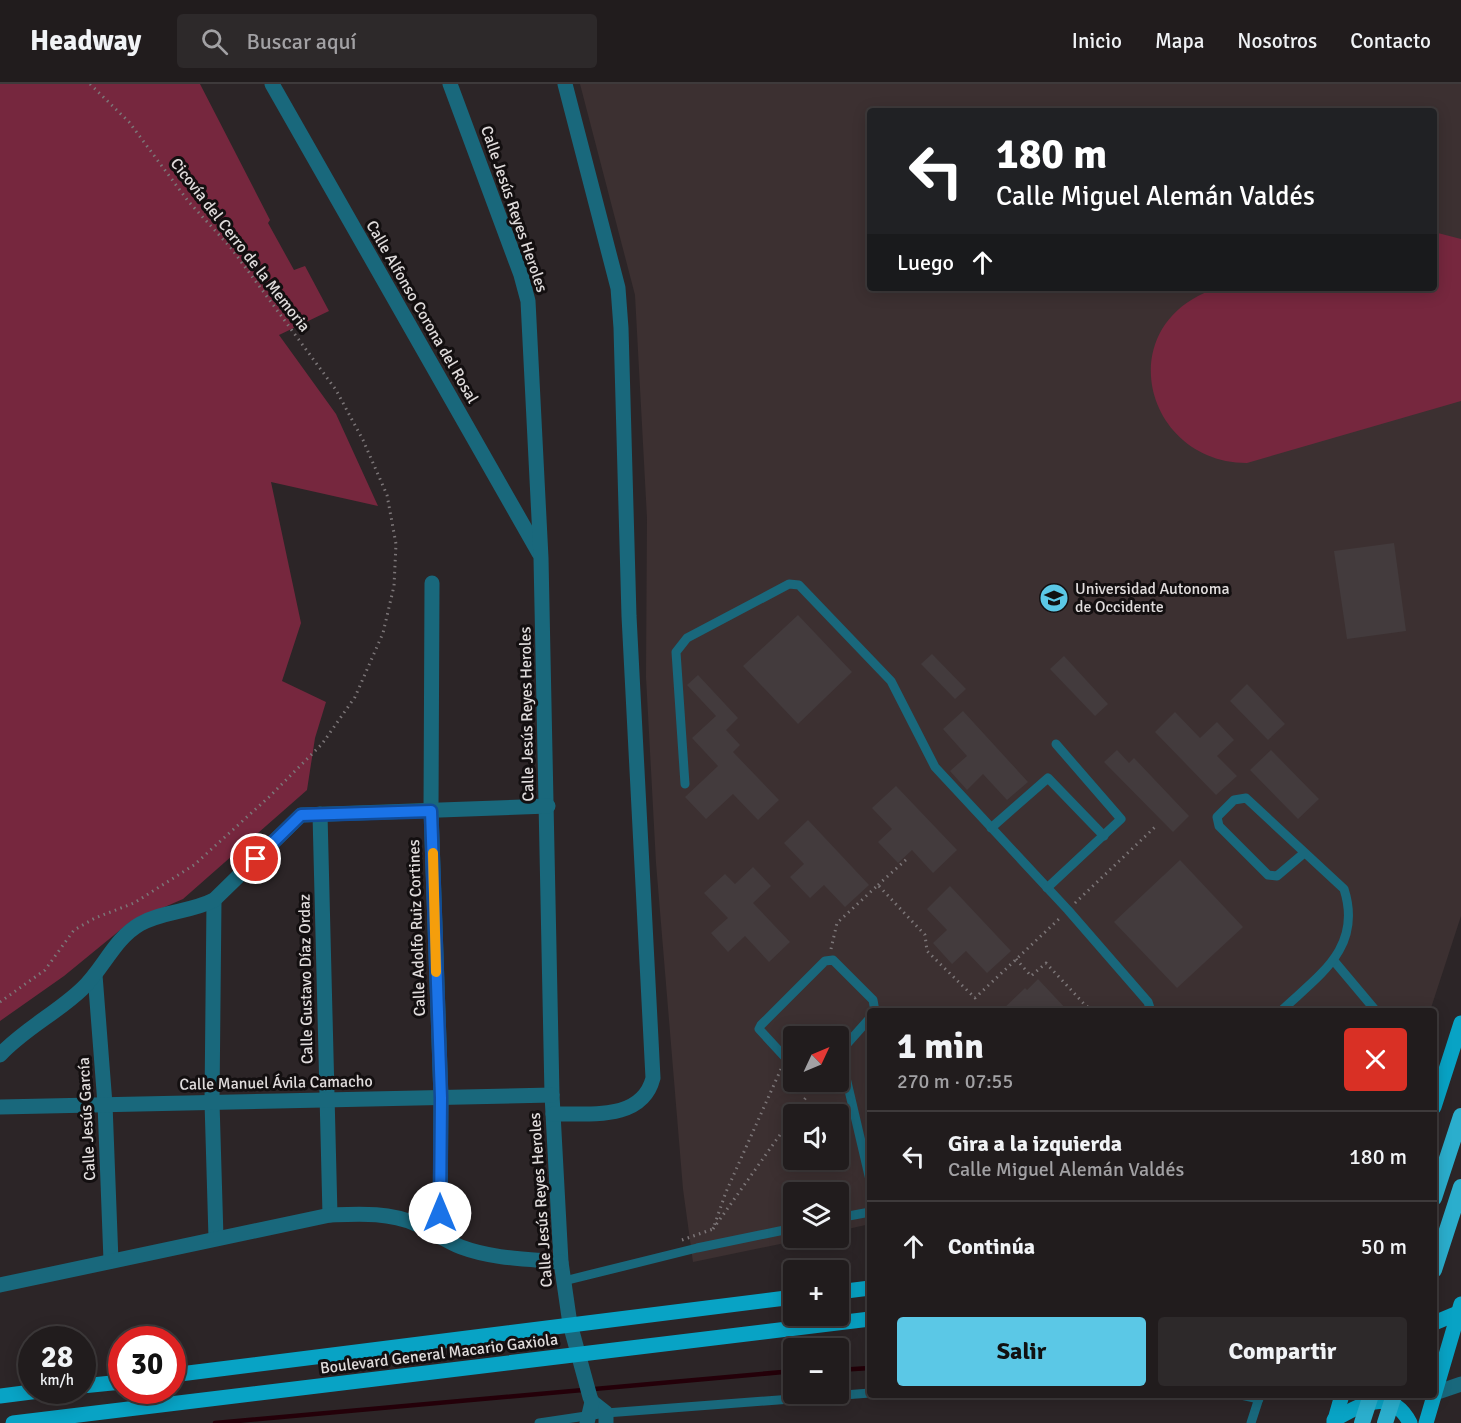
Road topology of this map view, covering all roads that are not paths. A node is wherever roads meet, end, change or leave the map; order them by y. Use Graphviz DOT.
graph roads {
  1 [pos="272,84"];
  2 [pos="450,84"];
  3 [pos="565,84"];
  4 [pos="541,558"];
  5 [pos="432,583"];
  6 [pos="1056,744"];
  7 [pos="685,784"];
  8 [pos="548,806"];
  9 [pos="431,811"];
  10 [pos="320,814"];
  11 [pos="991,828"];
  12 [pos="1104,836"];
  13 [pos="1303,854"];
  14 [pos="1047,888"];
  15 [pos="214,900"];
  16 [pos="1334,961"];
  17 [pos="95,975"];
  18 [pos="874,1008"];
  19 [pos="1150,1008"];
  20 [pos="1284,1008"];
  21 [pos="1373,1008"];
  22 [pos="867,1021"];
  23 [pos="1461,1023"];
  24 [pos="849,1042"];
  25 [pos="0,1055"];
  26 [pos="783,1057"];
  27 [pos="1439,1073"];
  28 [pos="849,1092"];
  29 [pos="552,1095"];
  30 [pos="441,1098"];
  31 [pos="327,1100"];
  32 [pos="212,1102"];
  33 [pos="105,1104"];
  34 [pos="0,1107"];
  35 [pos="553,1114"];
  36 [pos="1461,1116"];
  37 [pos="867,1168"];
  38 [pos="1461,1187"];
  39 [pos="1437,1189"];
  40 [pos="867,1213"];
  41 [pos="330,1215"];
  42 [pos="849,1216"];
  43 [pos="783,1229"];
  44 [pos="440,1237"];
  45 [pos="216,1238"];
  46 [pos="111,1261"];
  47 [pos="1437,1261"];
  48 [pos="561,1262"];
  49 [pos="564,1281"];
  50 [pos="0,1286"];
  51 [pos="867,1288"];
  52 [pos="849,1291"];
  53 [pos="783,1298"];
  54 [pos="1460,1308"];
  55 [pos="867,1319"];
  56 [pos="1437,1321"];
  57 [pos="570,1324"];
  58 [pos="578,1355"];
  59 [pos="1438,1368"];
  60 [pos="186,1373"];
  61 [pos="1461,1383"];
  62 [pos="1437,1392"];
  63 [pos="867,1393"];
  64 [pos="18,1394"];
  65 [pos="0,1396"];
  66 [pos="1260,1398"];
  67 [pos="1341,1398"];
  68 [pos="1370,1398"];
  69 [pos="1393,1398"];
  70 [pos="1434,1398"];
  71 [pos="589,1409"];
  72 [pos="606,1418"];
  73 [pos="1334,1422"];
  74 [pos="13,1423"];
  75 [pos="539,1423"];
  76 [pos="1251,1423"];
  77 [pos="1362,1423"];
  78 [pos="1385,1423"];
  79 [pos="1410,1423"];
  80 [pos="1426,1423"];
  1 -- 4 [label="street, Calle Alfonso Corona del Rosal"];
  2 -- 4 [label="street, Calle Jesús Reyes Heroles"];
  3 -- 35 [label="street"];
  4 -- 8 [label="street, Calle Jesús Reyes Heroles"];
  5 -- 9 [label="street, Calle Adolfo Ruiz Cortines"];
  6 -- 12 [label="lane"];
  7 -- 11 [label="lane"];
  8 -- 9 [label="street"];
  8 -- 29 [label="street, Calle Jesús Reyes Heroles"];
  9 -- 10 [label="street"];
  9 -- 30 [label="street, Calle Adolfo Ruiz Cortines"];
  10 -- 15 [label="street"];
  10 -- 31 [label="street, Calle Gustavo Díaz Ordaz"];
  11 -- 12 [label="lane"];
  11 -- 14 [label="lane"];
  12 -- 14 [label="lane"];
  13 -- 13 [label="lane"];
  13 -- 16 [label="lane"];
  14 -- 19 [label="lane"];
  15 -- 17 [label="street"];
  15 -- 32 [label="street"];
  16 -- 20 [label="lane"];
  16 -- 21 [label="lane"];
  17 -- 25 [label="street"];
  17 -- 33 [label="street, Calle Jesús García"];
  18 -- 26 [label="lane"];
  22 -- 24 [label="lane"];
  23 -- 27 [label="main road"];
  28 -- 37 [label="lane"];
  29 -- 30 [label="street, Calle Manuel Ávila Camacho"];
  29 -- 35 [label="street, Calle Jesús Reyes Heroles"];
  30 -- 31 [label="street, Calle Manuel Ávila Camacho"];
  30 -- 44 [label="street, Calle Adolfo Ruiz Cortines"];
  31 -- 32 [label="street, Calle Manuel Ávila Camacho"];
  31 -- 41 [label="street, Calle Gustavo Díaz Ordaz"];
  32 -- 33 [label="street, Calle Manuel Ávila Camacho"];
  32 -- 45 [label="street"];
  33 -- 34 [label="street, Calle Manuel Ávila Camacho"];
  33 -- 46 [label="street, Calle Jesús García"];
  35 -- 48 [label="street, Calle Jesús Reyes Heroles"];
  36 -- 39 [label="highway"];
  38 -- 47 [label="highway"];
  40 -- 42 [label="lane"];
  41 -- 44 [label="street"];
  41 -- 45 [label="street"];
  43 -- 49 [label="lane"];
  44 -- 48 [label="street"];
  45 -- 46 [label="street"];
  46 -- 50 [label="street"];
  48 -- 49 [label="street, Calle Jesús Reyes Heroles"];
  49 -- 57 [label="street, Calle Jesús Reyes Heroles"];
  51 -- 52 [label="main road"];
  53 -- 57 [label="main road, Boulevard General Macario Gaxiola"];
  54 -- 56 [label="main road"];
  54 -- 59 [label="main road"];
  55 -- 58 [label="main road, Boulevard General Macario Gaxiola"];
  57 -- 58 [label="street, Calle Jesús Reyes Heroles"];
  57 -- 60 [label="main road, Boulevard General Macario Gaxiola"];
  58 -- 71 [label="street, Calle Jesús Reyes Heroles"];
  58 -- 74 [label="main road, Boulevard General Macario Gaxiola"];
  59 -- 61 [label="street"];
  61 -- 62 [label="street"];
  63 -- 72 [label="lane"];
  64 -- 65 [label="main road"];
  66 -- 76 [label="lane"];
  67 -- 73 [label="main road"];
  68 -- 77 [label="highway, bridge"];
  69 -- 78 [label="highway, bridge"];
  70 -- 80 [label="main road"];
  71 -- 72 [label="street"];
  71 -- 75 [label="lane"];
  73 -- 79 [label="main road"];
}
